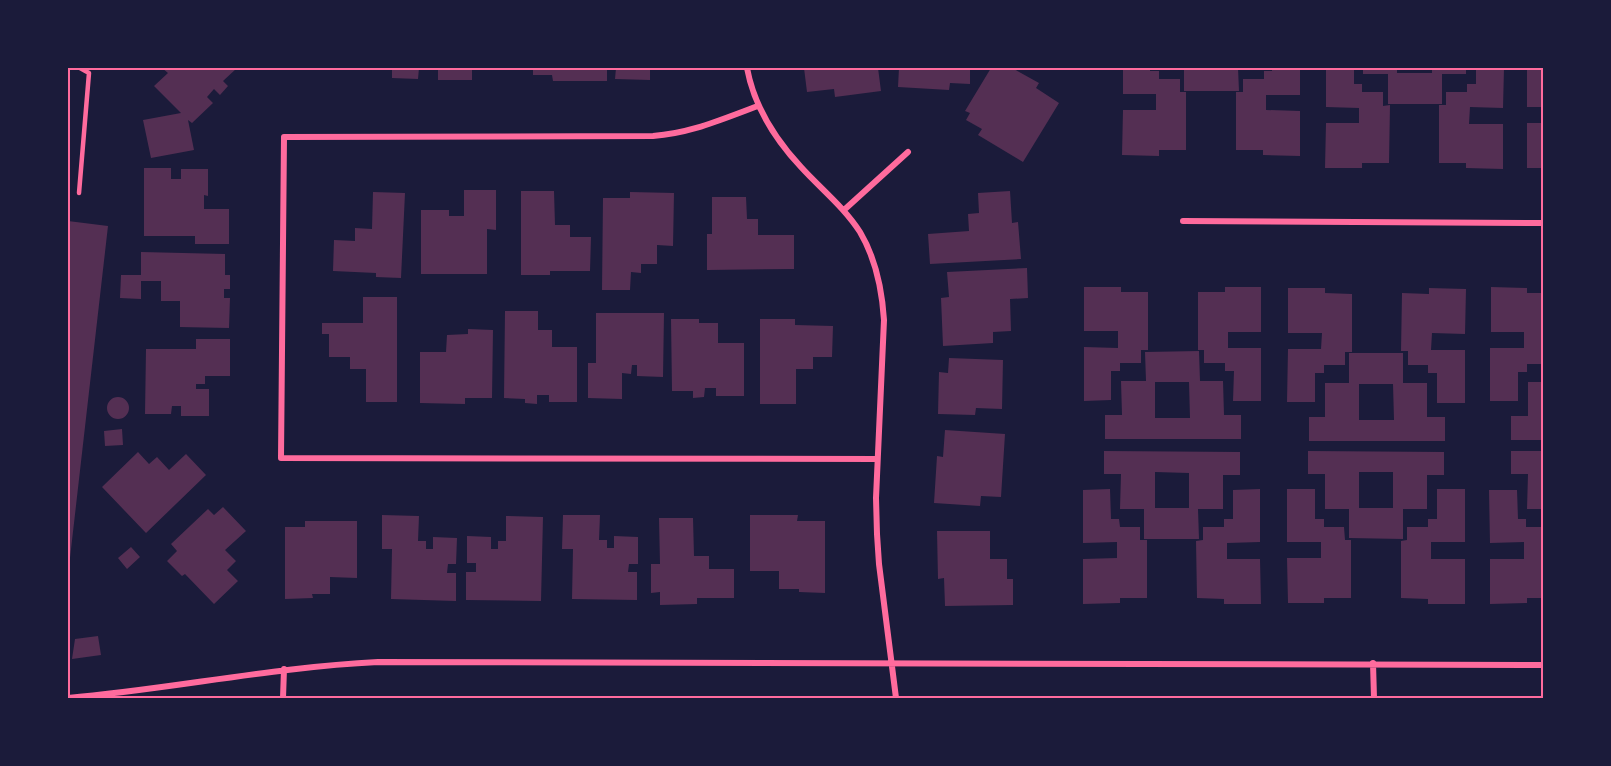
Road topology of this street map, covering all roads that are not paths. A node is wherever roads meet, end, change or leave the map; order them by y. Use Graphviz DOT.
graph roads {
  1 [pos="80,68"];
  2 [pos="747,68"];
  3 [pos="758,106"];
  4 [pos="908,152"];
  5 [pos="79,193"];
  6 [pos="844,210"];
  7 [pos="1184,221"];
  8 [pos="1544,223"];
  9 [pos="877,459"];
  10 [pos="892,663"];
  11 [pos="1373,663"];
  12 [pos="1544,664"];
  13 [pos="284,669"];
  14 [pos="68,698"];
  15 [pos="283,699"];
  16 [pos="896,699"];
  17 [pos="1374,699"];
  1 -- 5 [label="lane"];
  2 -- 3 [label="street"];
  3 -- 6 [label="street"];
  3 -- 9 [label="street"];
  4 -- 6 [label="street"];
  6 -- 9 [label="street"];
  7 -- 8 [label="street"];
  9 -- 10 [label="street"];
  10 -- 11 [label="street"];
  10 -- 13 [label="street"];
  10 -- 16 [label="street"];
  11 -- 12 [label="street"];
  11 -- 17 [label="street"];
  13 -- 14 [label="street"];
  13 -- 15 [label="street"];
}
